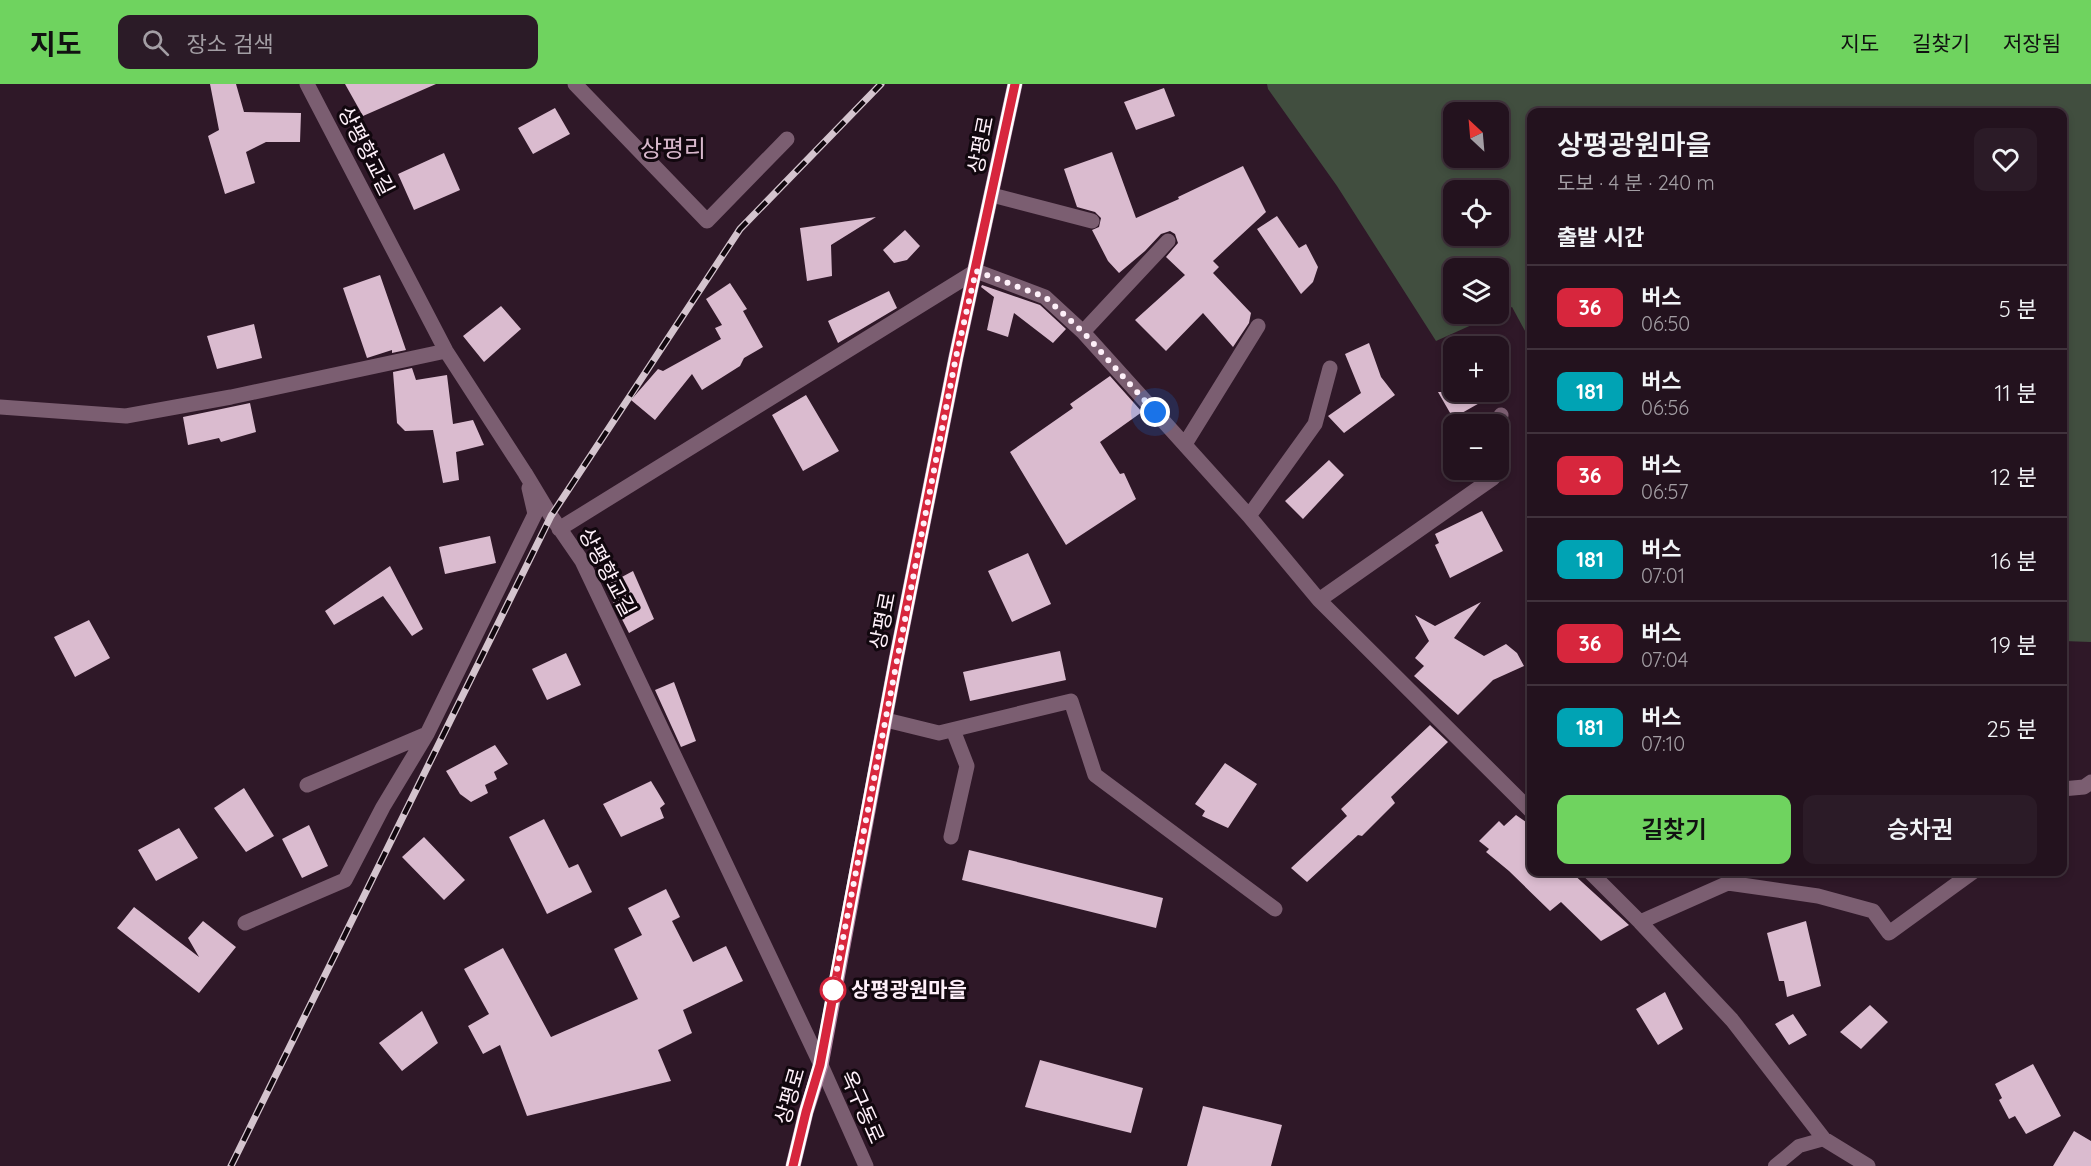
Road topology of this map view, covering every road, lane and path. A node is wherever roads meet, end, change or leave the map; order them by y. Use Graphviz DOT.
graph roads {
  1 [pos="307,84"];
  2 [pos="575,84"];
  3 [pos="1015,84"];
  4 [pos="787,139"];
  5 [pos="992,195"];
  6 [pos="1092,221"];
  7 [pos="1168,241"];
  8 [pos="976,271"];
  9 [pos="1258,326"];
  10 [pos="1083,332"];
  11 [pos="446,351"];
  12 [pos="1330,368"];
  13 [pos="0,407"];
  14 [pos="1185,444"];
  15 [pos="525,473"];
  16 [pos="1490,480"];
  17 [pos="1249,516"];
  18 [pos="560,529"];
  19 [pos="1319,600"];
  20 [pos="886,720"];
  21 [pos="953,730"];
  22 [pos="427,734"];
  23 [pos="2091,782"];
  24 [pos="307,785"];
  25 [pos="2067,789"];
  26 [pos="1527,808"];
  27 [pos="951,837"];
  28 [pos="1594,876"];
  29 [pos="1967,876"];
  30 [pos="1275,909"];
  31 [pos="245,922"];
  32 [pos="1640,922"];
  33 [pos="820,1065"];
  34 [pos="1824,1139"];
  35 [pos="793,1166"];
  36 [pos="866,1166"];
  37 [pos="1775,1166"];
  38 [pos="1868,1166"];
  1 -- 11 [label="street, 상평향교길"];
  2 -- 4 [label="street"];
  3 -- 5 [label="main road, 상평로"];
  5 -- 6 [label="street"];
  5 -- 8 [label="main road, 상평로"];
  7 -- 10 [label="street"];
  8 -- 10 [label="street"];
  8 -- 18 [label="street"];
  8 -- 20 [label="main road, 상평로"];
  9 -- 14 [label="street"];
  10 -- 14 [label="street"];
  11 -- 13 [label="street"];
  11 -- 15 [label="street, 상평향교길"];
  12 -- 17 [label="street"];
  14 -- 17 [label="street"];
  15 -- 18 [label="street, 상평향교길"];
  15 -- 22 [label="street"];
  16 -- 19 [label="street"];
  17 -- 19 [label="street"];
  18 -- 33 [label="street, 상평향교길"];
  19 -- 26 [label="street"];
  20 -- 21 [label="street"];
  20 -- 33 [label="main road, 상평로"];
  21 -- 27 [label="street"];
  21 -- 30 [label="street"];
  22 -- 24 [label="street"];
  22 -- 31 [label="street"];
  23 -- 25 [label="street"];
  28 -- 32 [label="street"];
  29 -- 32 [label="street"];
  32 -- 34 [label="street"];
  33 -- 35 [label="main road, 상평로"];
  33 -- 36 [label="street, 옥구동로"];
  34 -- 37 [label="lane"];
  34 -- 38 [label="street"];
}
